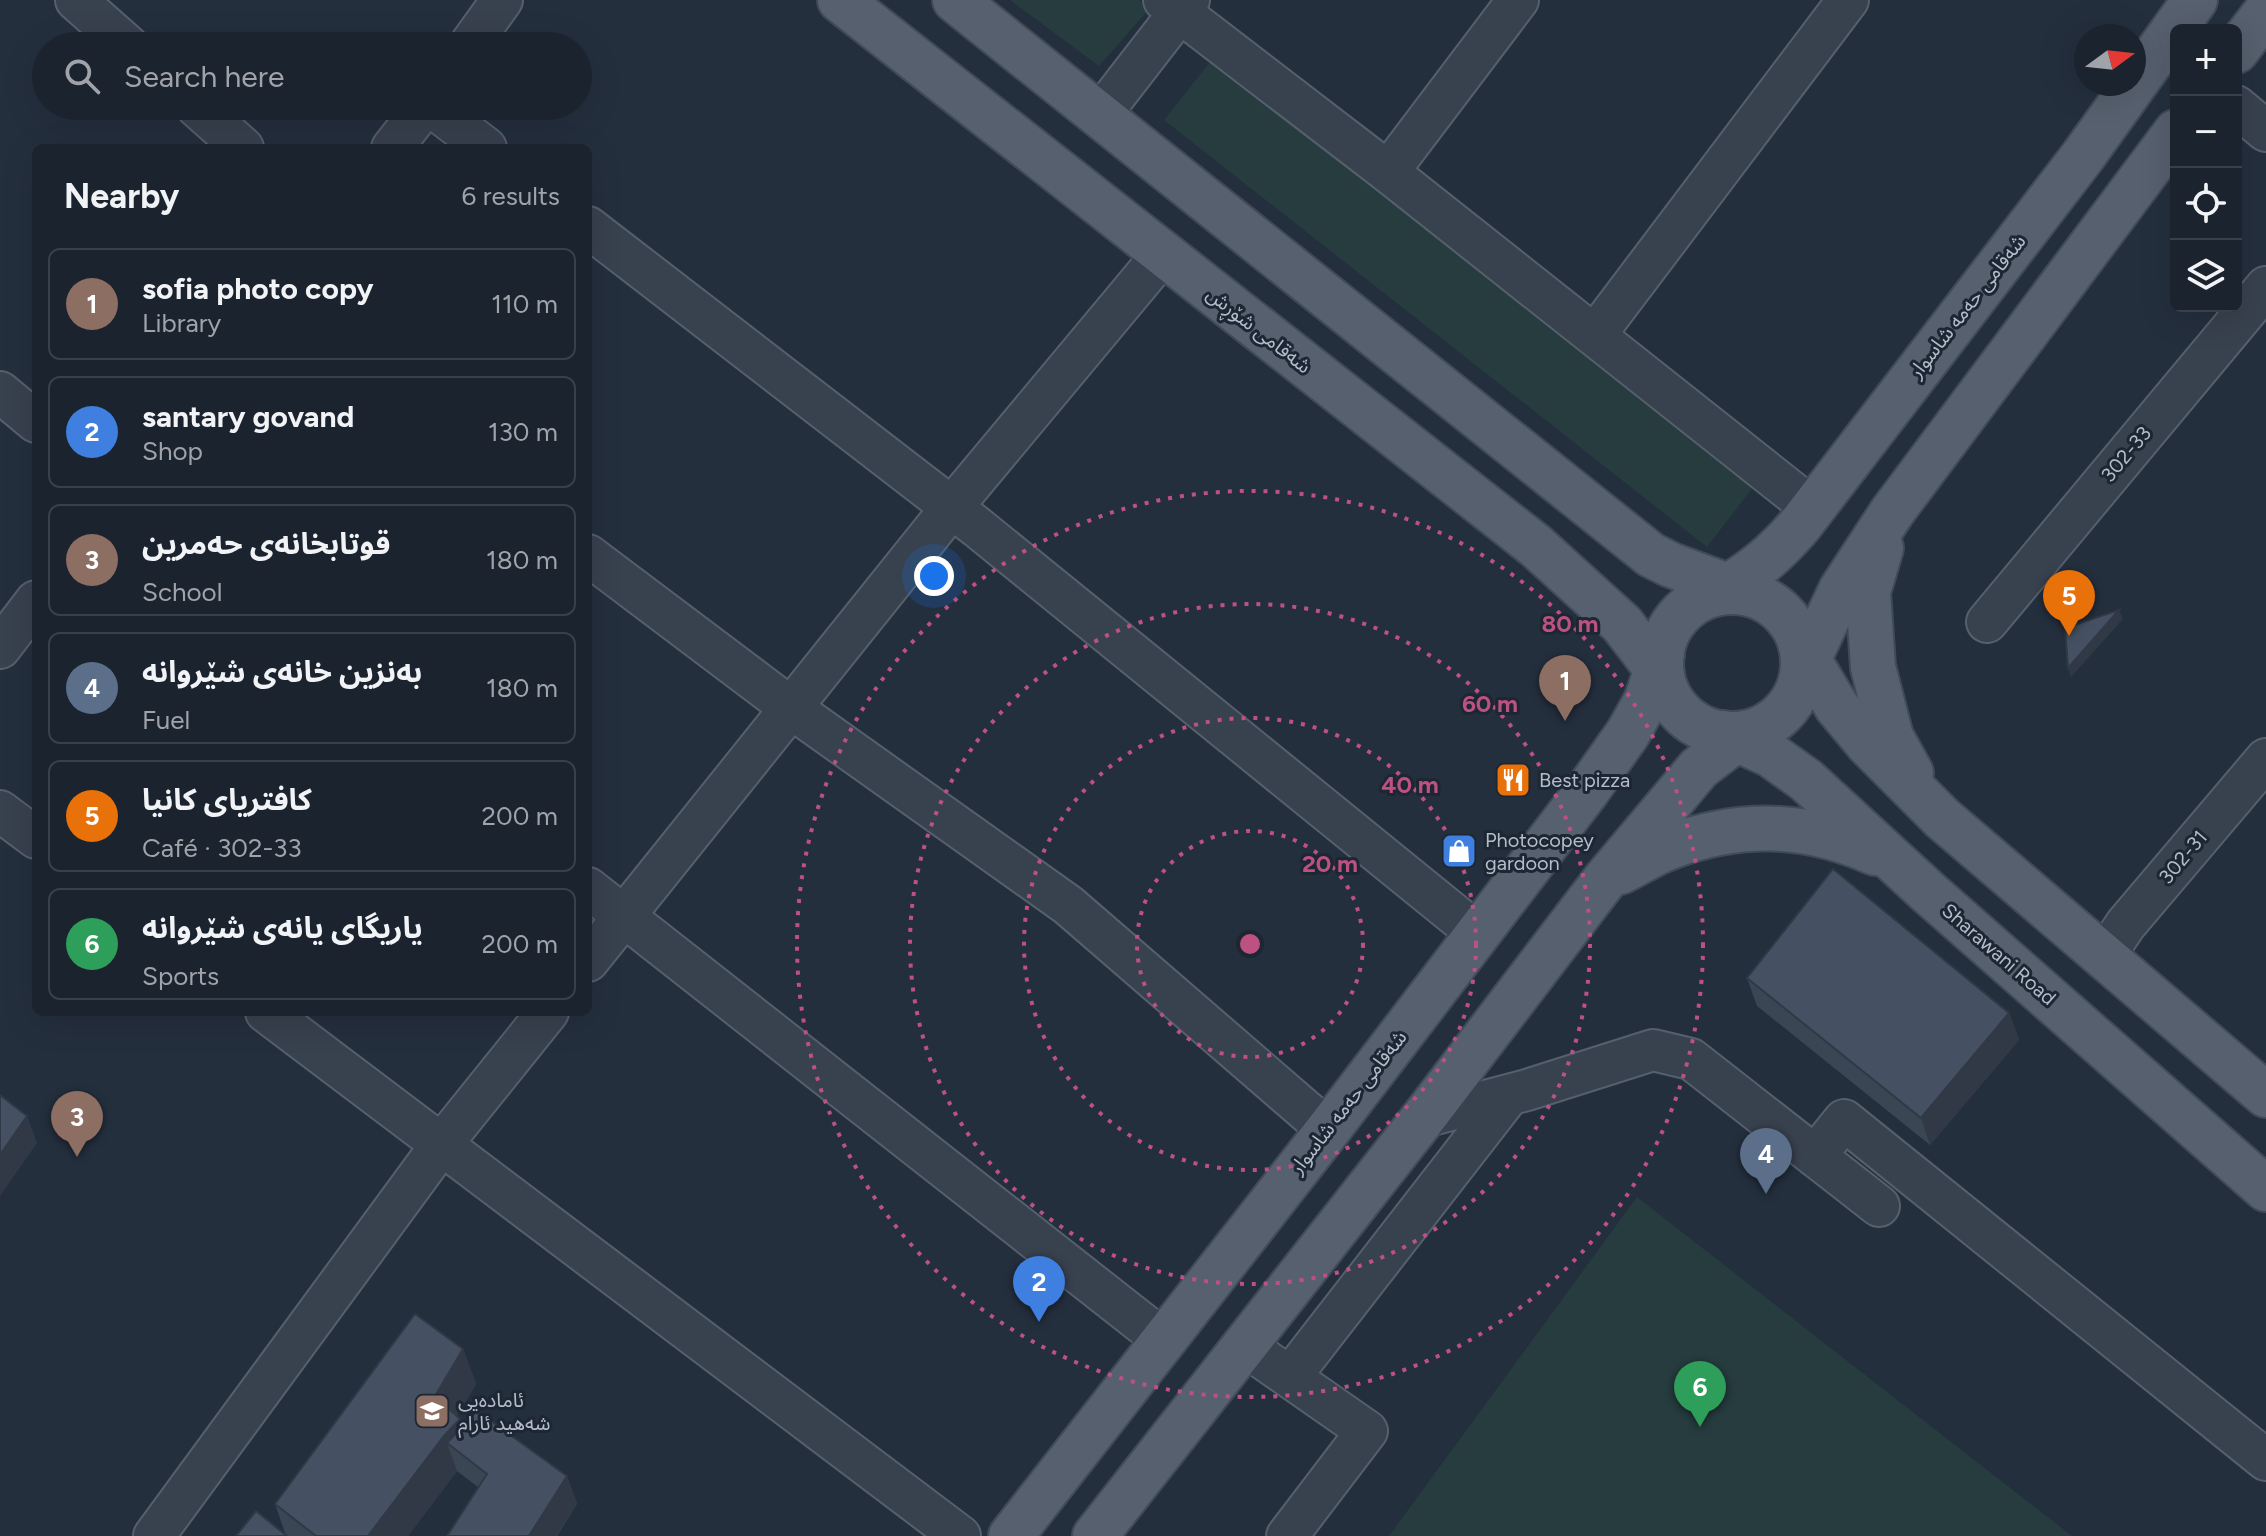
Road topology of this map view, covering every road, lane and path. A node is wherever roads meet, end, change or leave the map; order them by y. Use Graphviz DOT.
graph roads {
  1 [pos="76,0"];
  2 [pos="502,0"];
  3 [pos="840,0"];
  4 [pos="955,0"];
  5 [pos="1518,0"];
  6 [pos="1848,0"];
  7 [pos="1177,4"];
  8 [pos="2182,4"];
  9 [pos="2266,12"];
  10 [pos="112,32"];
  11 [pos="479,32"];
  12 [pos="2242,43"];
  13 [pos="2242,111"];
  14 [pos="1100,115"];
  15 [pos="212,120"];
  16 [pos="414,120"];
  17 [pos="449,120"];
  18 [pos="2266,131"];
  19 [pos="2170,140"];
  20 [pos="239,144"];
  21 [pos="395,144"];
  22 [pos="481,144"];
  23 [pos="2083,156"];
  24 [pos="1388,172"];
  25 [pos="2129,197"];
  26 [pos="592,230"];
  27 [pos="1163,254"];
  28 [pos="2266,287"];
  29 [pos="1595,335"];
  30 [pos="0,392"];
  31 [pos="32,419"];
  32 [pos="1578,497"];
  33 [pos="952,507"];
  34 [pos="1812,508"];
  35 [pos="1892,512"];
  36 [pos="1536,546"];
  37 [pos="592,558"];
  38 [pos="1729,590"];
  39 [pos="32,606"];
  40 [pos="1987,622"];
  41 [pos="0,648"];
  42 [pos="1804,660"];
  43 [pos="1660,666"];
  44 [pos="791,708"];
  45 [pos="1735,735"];
  46 [pos="2266,759"];
  47 [pos="1930,807"];
  48 [pos="0,811"];
  49 [pos="32,835"];
  50 [pos="1970,843"];
  51 [pos="1914,878"];
  52 [pos="1604,881"];
  53 [pos="592,891"];
  54 [pos="623,918"];
  55 [pos="1477,933"];
  56 [pos="592,956"];
  57 [pos="2103,958"];
  58 [pos="271,1016"];
  59 [pos="545,1016"];
  60 [pos="1509,1095"];
  61 [pos="2266,1095"];
  62 [pos="1424,1117"];
  63 [pos="1328,1130"];
  64 [pos="441,1145"];
  65 [pos="1815,1156"];
  66 [pos="2266,1189"];
  67 [pos="1274,1198"];
  68 [pos="1879,1206"];
  69 [pos="1333,1233"];
  70 [pos="1162,1339"];
  71 [pos="1246,1343"];
  72 [pos="1290,1377"];
  73 [pos="2266,1460"];
  74 [pos="154,1536"];
  75 [pos="960,1536"];
  76 [pos="1011,1536"];
  77 [pos="1095,1536"];
  78 [pos="1287,1536"];
  1 -- 10 [label="street"];
  2 -- 11 [label="street"];
  3 -- 27 [label="main road, شەقامی شۆڕش"];
  4 -- 14 [label="main road"];
  5 -- 24 [label="street"];
  6 -- 29 [label="street"];
  7 -- 14 [label="street"];
  7 -- 24 [label="street"];
  8 -- 23 [label="main road, شەقامی حەمە شاسوار"];
  9 -- 12 [label="main road"];
  13 -- 18 [label="street"];
  14 -- 32 [label="main road"];
  15 -- 20 [label="street"];
  16 -- 21 [label="street"];
  17 -- 22 [label="street"];
  19 -- 25 [label="main road"];
  23 -- 25 [label="main road"];
  23 -- 34 [label="main road, شەقامی حەمە شاسوار"];
  24 -- 29 [label="street"];
  25 -- 35 [label="main road"];
  26 -- 33 [label="street"];
  27 -- 33 [label="street"];
  27 -- 36 [label="main road, شەقامی شۆڕش"];
  28 -- 40 [label="street, 302-33"];
  29 -- 34 [label="street"];
  30 -- 31 [label="street"];
  32 -- 36 [label="main road"];
  32 -- 38 [label="main road"];
  33 -- 44 [label="street"];
  33 -- 55 [label="street"];
  34 -- 38 [label="main road, شەقامی حەمە شاسوار"];
  35 -- 42 [label="main road"];
  35 -- 47 [label="main road"];
  36 -- 43 [label="main road, شەقامی شۆڕش"];
  37 -- 44 [label="street"];
  38 -- 42 [label="main road"];
  38 -- 43 [label="main road"];
  39 -- 41 [label="street"];
  42 -- 45 [label="main road"];
  42 -- 47 [label="main road"];
  43 -- 45 [label="main road"];
  43 -- 55 [label="main road, شەقامی حەمە شاسوار"];
  44 -- 54 [label="street"];
  44 -- 63 [label="street"];
  45 -- 51 [label="main road, Sharawani Road"];
  45 -- 52 [label="main road"];
  46 -- 57 [label="street, 302-31"];
  47 -- 50 [label="main road"];
  48 -- 49 [label="street"];
  50 -- 51 [label="main road"];
  50 -- 57 [label="main road"];
  51 -- 52 [label="main road"];
  51 -- 66 [label="main road, Sharawani Road"];
  52 -- 62 [label="main road"];
  53 -- 54 [label="street"];
  54 -- 56 [label="street"];
  54 -- 70 [label="street"];
  55 -- 63 [label="main road, شەقامی حەمە شاسوار"];
  57 -- 61 [label="main road"];
  58 -- 64 [label="street"];
  59 -- 64 [label="street"];
  60 -- 62 [label="street"];
  60 -- 65 [label="street"];
  60 -- 72 [label="street"];
  62 -- 69 [label="main road"];
  63 -- 67 [label="main road, شەقامی حەمە شاسوار"];
  64 -- 74 [label="street"];
  64 -- 75 [label="street"];
  65 -- 68 [label="street"];
  65 -- 73 [label="street"];
  67 -- 69 [label="main road"];
  67 -- 70 [label="main road, شەقامی حەمە شاسوار"];
  69 -- 71 [label="main road"];
  70 -- 76 [label="main road, شەقامی حەمە شاسوار"];
  71 -- 72 [label="street"];
  71 -- 77 [label="main road"];
  72 -- 78 [label="street"];
}
